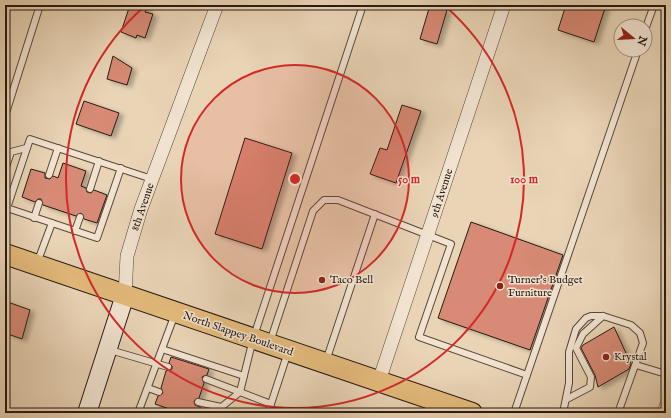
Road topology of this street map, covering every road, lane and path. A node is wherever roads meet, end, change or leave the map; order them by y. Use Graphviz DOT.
graph roads {
  1 [pos="40,5"];
  2 [pos="217,5"];
  3 [pos="363,5"];
  4 [pos="504,5"];
  5 [pos="654,5"];
  6 [pos="649,18"];
  7 [pos="635,58"];
  8 [pos="5,116"];
  9 [pos="26,148"];
  10 [pos="58,148"];
  11 [pos="99,161"];
  12 [pos="6,167"];
  13 [pos="121,168"];
  14 [pos="49,175"];
  15 [pos="152,179"];
  16 [pos="90,189"];
  17 [pos="39,203"];
  18 [pos="6,208"];
  19 [pos="375,214"];
  20 [pos="80,217"];
  21 [pos="34,218"];
  22 [pos="52,223"];
  23 [pos="75,231"];
  24 [pos="428,235"];
  25 [pos="5,254"];
  26 [pos="36,265"];
  27 [pos="125,295"];
  28 [pos="175,312"];
  29 [pos="603,316"];
  30 [pos="261,341"];
  31 [pos="162,349"];
  32 [pos="108,350"];
  33 [pos="288,351"];
  34 [pos="325,363"];
  35 [pos="156,364"];
  36 [pos="636,365"];
  37 [pos="168,367"];
  38 [pos="666,374"];
  39 [pos="527,375"];
  40 [pos="244,376"];
  41 [pos="206,379"];
  42 [pos="379,381"];
  43 [pos="148,388"];
  44 [pos="159,392"];
  45 [pos="240,392"];
  46 [pos="567,399"];
  47 [pos="198,402"];
  48 [pos="271,404"];
  49 [pos="666,406"];
  50 [pos="221,407"];
  51 [pos="449,409"];
  52 [pos="87,413"];
  53 [pos="138,413"];
  54 [pos="214,413"];
  55 [pos="268,413"];
  56 [pos="472,413"];
  57 [pos="514,413"];
  58 [pos="563,413"];
  59 [pos="618,413"];
  60 [pos="664,413"];
  1 -- 8 [label="lane"];
  2 -- 15 [label="street, 8th Avenue"];
  3 -- 30 [label="lane"];
  4 -- 24 [label="street, 9th Avenue"];
  5 -- 6 [label="lane"];
  7 -- 39 [label="lane"];
  9 -- 10 [label="lane"];
  9 -- 12 [label="lane"];
  9 -- 18 [label="lane"];
  10 -- 11 [label="lane"];
  10 -- 14 [label="lane"];
  11 -- 13 [label="lane"];
  11 -- 16 [label="lane"];
  13 -- 15 [label="lane"];
  13 -- 23 [label="lane"];
  15 -- 27 [label="street, 8th Avenue"];
  17 -- 21 [label="lane"];
  18 -- 21 [label="lane"];
  19 -- 24 [label="lane"];
  19 -- 30 [label="lane"];
  19 -- 34 [label="lane"];
  20 -- 23 [label="lane"];
  21 -- 22 [label="lane"];
  22 -- 23 [label="lane"];
  22 -- 26 [label="lane"];
  24 -- 39 [label="lane"];
  24 -- 42 [label="street, 9th Avenue"];
  25 -- 26 [label="main road, North Slappey Boulevard"];
  26 -- 27 [label="main road, North Slappey Boulevard"];
  27 -- 28 [label="main road, North Slappey Boulevard"];
  27 -- 32 [label="street, 8th Avenue"];
  28 -- 30 [label="main road, North Slappey Boulevard"];
  28 -- 31 [label="lane"];
  29 -- 36 [label="lane"];
  29 -- 46 [label="lane"];
  29 -- 46 [label="lane"];
  30 -- 33 [label="main road, North Slappey Boulevard"];
  30 -- 40 [label="lane"];
  31 -- 35 [label="lane"];
  31 -- 40 [label="lane"];
  32 -- 35 [label="lane"];
  32 -- 52 [label="street, 8th Avenue"];
  33 -- 34 [label="main road, North Slappey Boulevard"];
  33 -- 48 [label="lane"];
  34 -- 42 [label="main road, North Slappey Boulevard"];
  35 -- 37 [label="lane"];
  35 -- 43 [label="lane"];
  36 -- 38 [label="lane"];
  36 -- 59 [label="lane"];
  39 -- 57 [label="lane"];
  40 -- 45 [label="lane"];
  41 -- 45 [label="lane"];
  42 -- 51 [label="main road, North Slappey Boulevard"];
  43 -- 44 [label="lane"];
  43 -- 53 [label="lane"];
  45 -- 48 [label="lane"];
  45 -- 50 [label="lane"];
  46 -- 58 [label="lane"];
  47 -- 50 [label="lane"];
  48 -- 55 [label="lane"];
  49 -- 60 [label="street"];
  50 -- 54 [label="lane"];
  51 -- 56 [label="main road, North Slappey Boulevard"];
}
